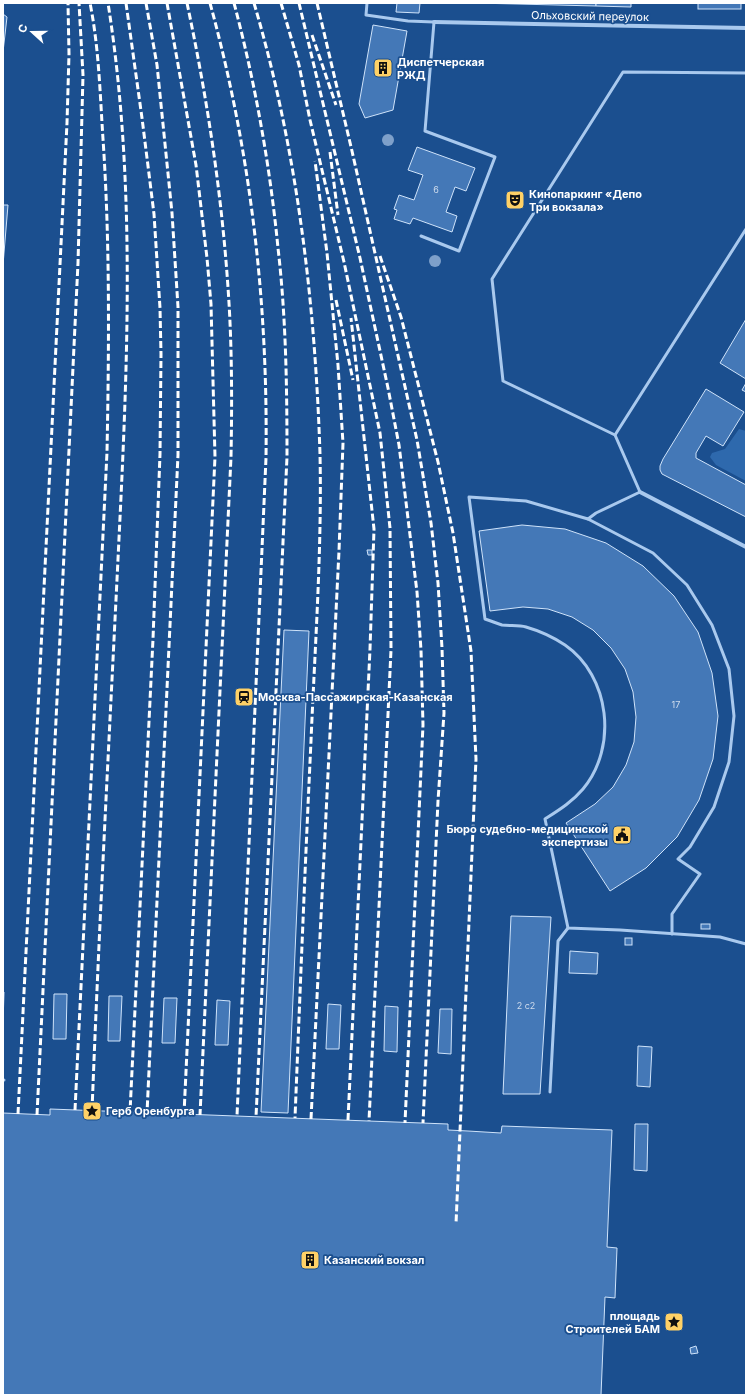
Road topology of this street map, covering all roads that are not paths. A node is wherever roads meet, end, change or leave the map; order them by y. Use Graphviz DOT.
graph roads {
  1 [pos="367,3"];
  2 [pos="434,22"];
  3 [pos="746,28"];
  4 [pos="746,72"];
  5 [pos="746,229"];
  6 [pos="420,236"];
  7 [pos="615,435"];
  8 [pos="640,492"];
  9 [pos="588,519"];
  10 [pos="746,547"];
  11 [pos="568,928"];
  12 [pos="672,934"];
  13 [pos="746,944"];
  14 [pos="550,1092"];
  1 -- 2 [label="lane"];
  2 -- 3 [label="street, Ольховский переулок"];
  2 -- 6 [label="lane"];
  4 -- 7 [label="lane"];
  5 -- 7 [label="lane"];
  7 -- 8 [label="lane"];
  8 -- 9 [label="lane"];
  8 -- 10 [label="street"];
  9 -- 11 [label="lane"];
  9 -- 12 [label="lane"];
  11 -- 12 [label="lane"];
  11 -- 14 [label="lane"];
  12 -- 13 [label="lane"];
}
